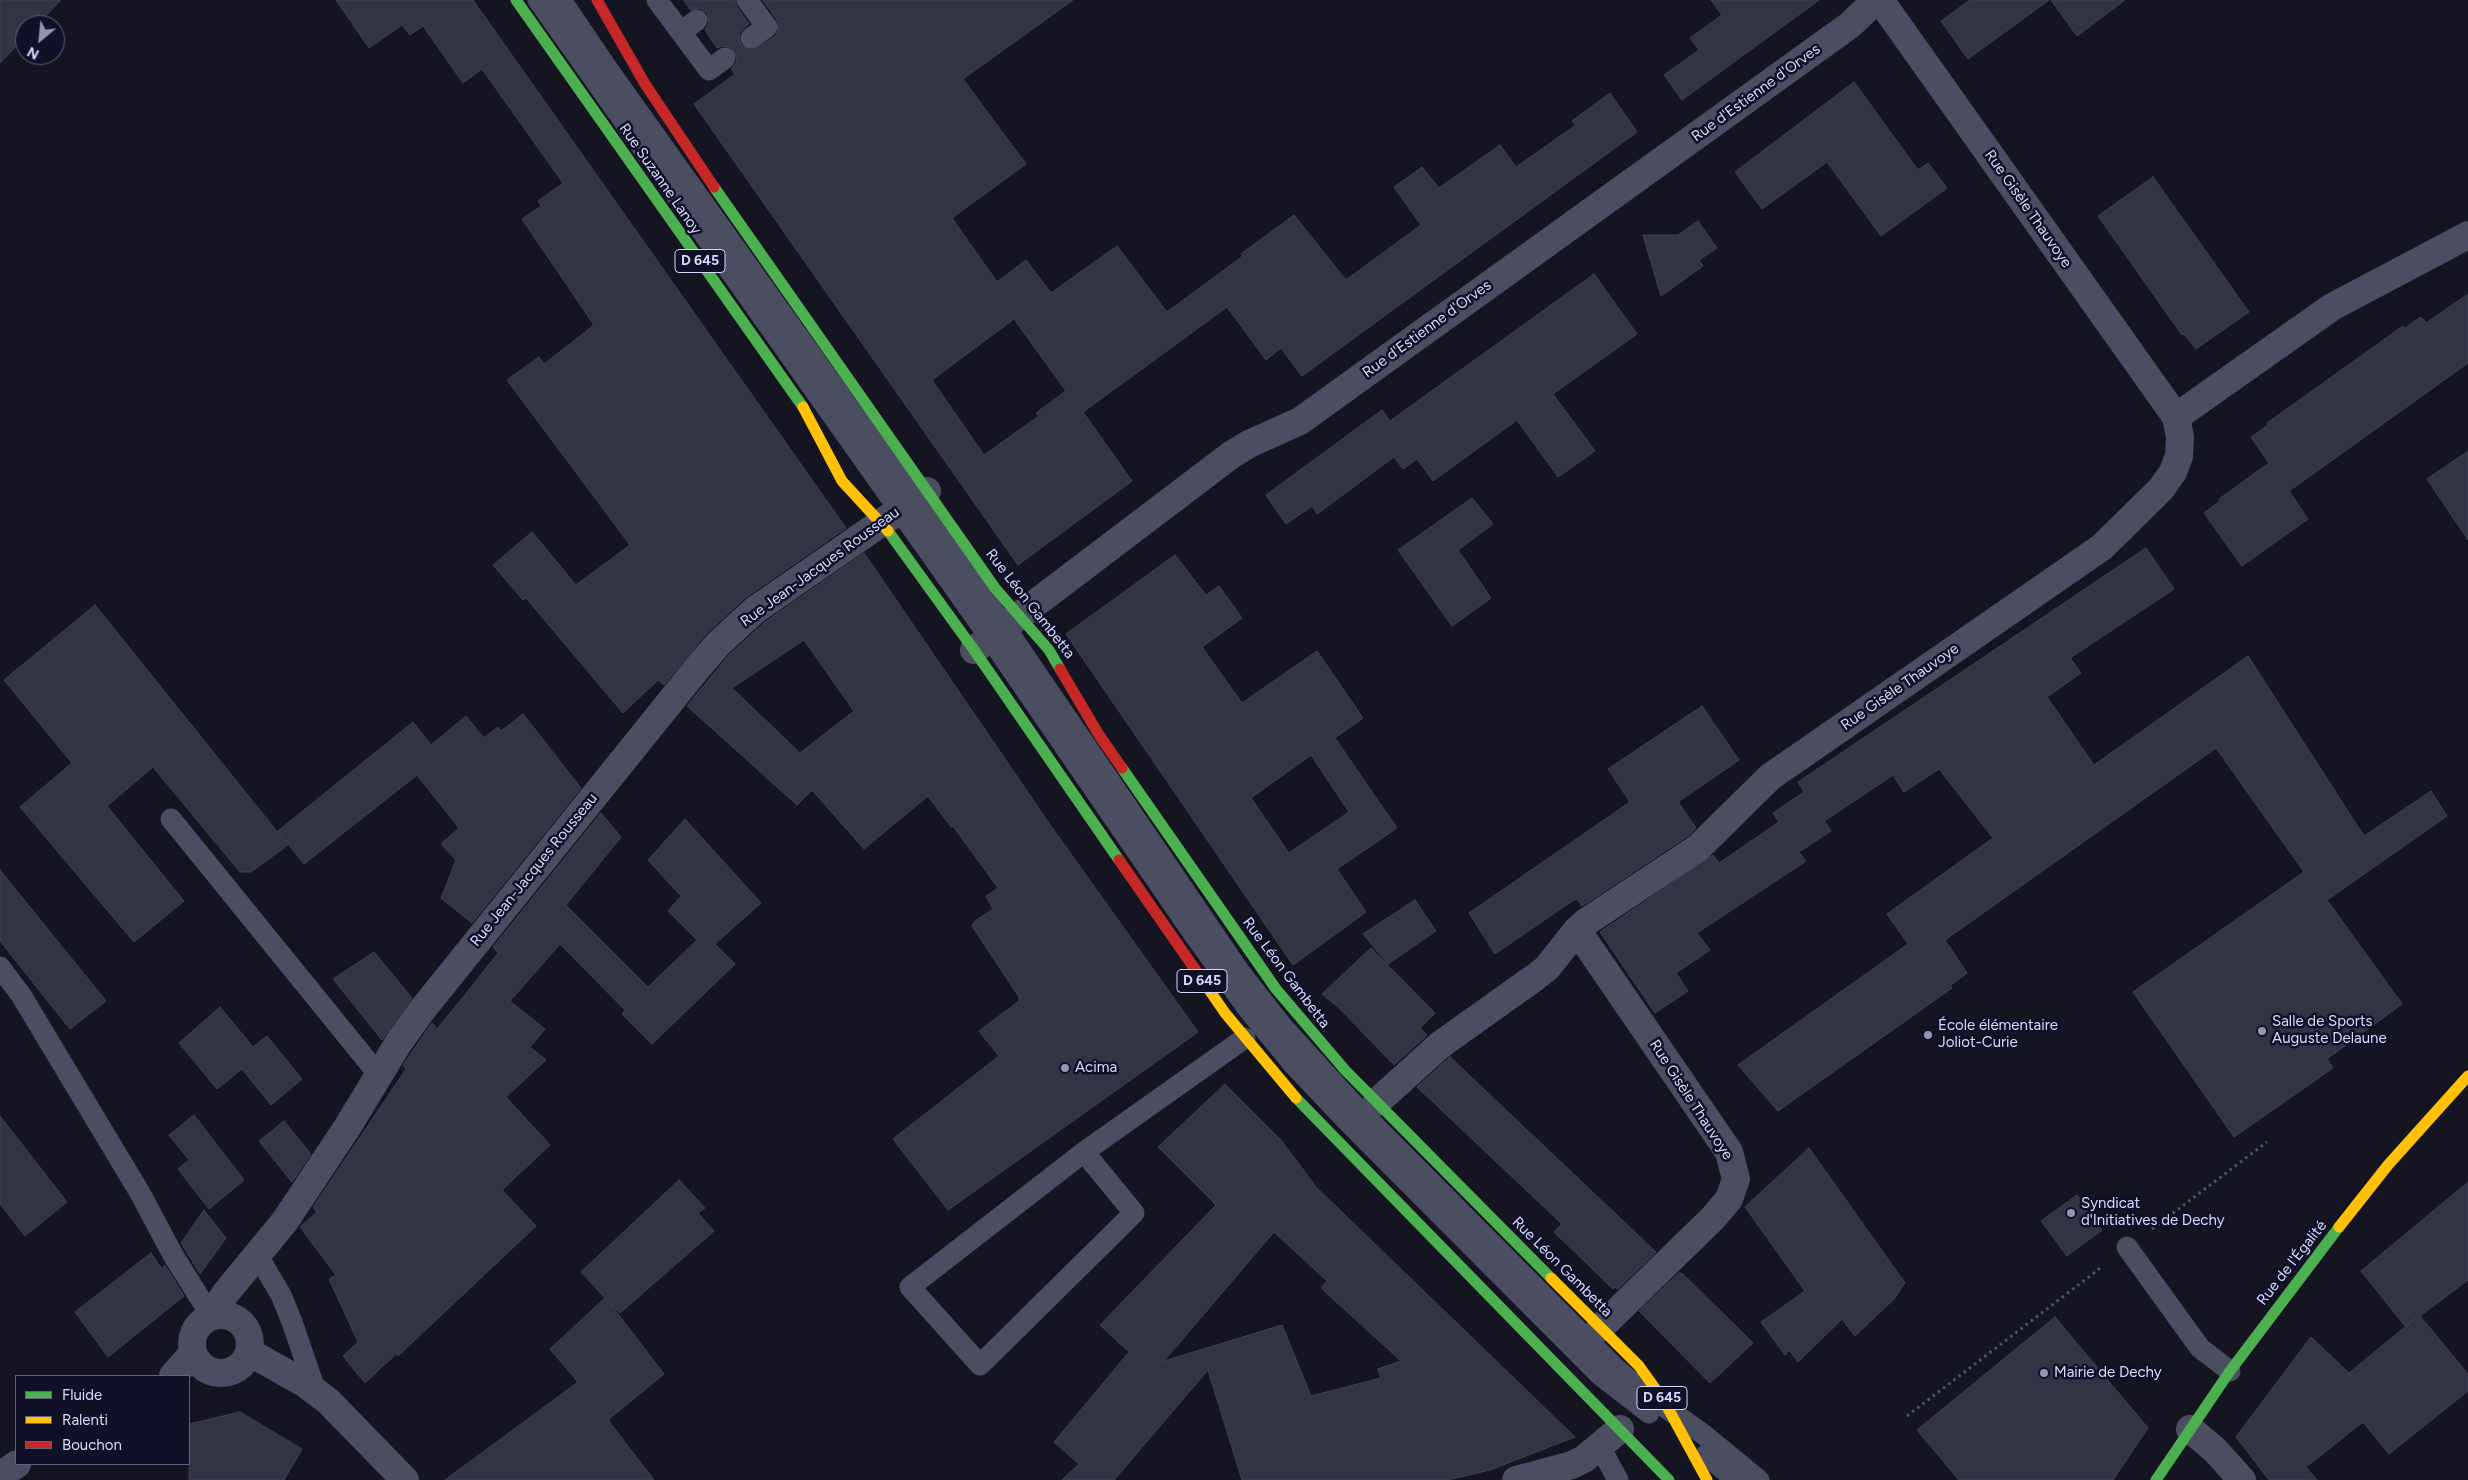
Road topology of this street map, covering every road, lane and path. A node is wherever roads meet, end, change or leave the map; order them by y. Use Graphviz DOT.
graph roads {
  1 [pos="516,0"];
  2 [pos="538,0"];
  3 [pos="561,0"];
  4 [pos="597,0"];
  5 [pos="747,0"];
  6 [pos="1876,0"];
  7 [pos="1880,0"];
  8 [pos="663,2"];
  9 [pos="752,38"];
  10 [pos="725,58"];
  11 [pos="2468,235"];
  12 [pos="2176,417"];
  13 [pos="905,506"];
  14 [pos="997,633"];
  15 [pos="170,819"];
  16 [pos="1577,930"];
  17 [pos="0,967"];
  18 [pos="1245,1038"];
  19 [pos="378,1074"];
  20 [pos="2468,1076"];
  21 [pos="1377,1102"];
  22 [pos="2267,1142"];
  23 [pos="1084,1152"];
  24 [pos="2127,1247"];
  25 [pos="258,1256"];
  26 [pos="211,1316"];
  27 [pos="1600,1328"];
  28 [pos="249,1352"];
  29 [pos="193,1353"];
  30 [pos="2230,1371"];
  31 [pos="174,1375"];
  32 [pos="316,1392"];
  33 [pos="1670,1410"];
  34 [pos="1907,1416"];
  35 [pos="1620,1429"];
  36 [pos="2190,1429"];
  37 [pos="1685,1439"];
  38 [pos="1600,1447"];
  39 [pos="16,1465"];
  40 [pos="0,1476"];
  41 [pos="405,1480"];
  42 [pos="1516,1480"];
  43 [pos="1618,1480"];
  44 [pos="1669,1480"];
  45 [pos="1707,1480"];
  46 [pos="1736,1480"];
  47 [pos="1759,1480"];
  48 [pos="2156,1480"];
  49 [pos="2242,1480"];
  1 -- 13 [label="main road, Rue Suzanne Lanoy / D 645"];
  2 -- 13 [label="lane"];
  3 -- 13 [label="lane"];
  4 -- 13 [label="main road, D 645"];
  5 -- 9 [label="lane"];
  6 -- 14 [label="street, Rue d'Estienne d'Orves"];
  7 -- 12 [label="street, Rue Gisèle Thauvoye"];
  8 -- 10 [label="lane"];
  11 -- 12 [label="street"];
  12 -- 16 [label="street, Rue Gisèle Thauvoye"];
  13 -- 14 [label="lane"];
  13 -- 14 [label="main road, Rue Léon Gambetta / D 645"];
  13 -- 19 [label="street, Rue Jean-Jacques Rousseau"];
  14 -- 18 [label="main road, Rue Léon Gambetta / D 645"];
  14 -- 21 [label="main road, Rue Léon Gambetta / D 645"];
  14 -- 33 [label="lane"];
  14 -- 37 [label="lane"];
  15 -- 19 [label="lane"];
  16 -- 21 [label="street, Rue Gisèle Thauvoye"];
  16 -- 27 [label="street, Rue Gisèle Thauvoye"];
  17 -- 26 [label="lane"];
  18 -- 23 [label="lane"];
  18 -- 35 [label="main road, Rue Léon Gambetta / D 645"];
  19 -- 25 [label="street, Rue Jean-Jacques Rousseau"];
  20 -- 30 [label="main road, Rue de l'Égalité"];
  21 -- 27 [label="main road, Rue Léon Gambetta / D 645"];
  22 -- 24 [label="path"];
  23 -- 23 [label="lane"];
  24 -- 30 [label="lane"];
  24 -- 34 [label="path"];
  25 -- 26 [label="street, Rue Jean-Jacques Rousseau"];
  25 -- 32 [label="lane"];
  26 -- 28 [label="street"];
  26 -- 29 [label="street"];
  27 -- 33 [label="main road, Rue Léon Gambetta / D 645"];
  28 -- 29 [label="street"];
  28 -- 32 [label="street"];
  29 -- 31 [label="street"];
  30 -- 36 [label="main road, Rue de l'Égalité"];
  32 -- 41 [label="street"];
  33 -- 37 [label="main road, Rue Léon Gambetta / D 645"];
  33 -- 47 [label="lane"];
  35 -- 38 [label="street"];
  35 -- 44 [label="main road, Rue Léon Gambetta / D 645"];
  36 -- 48 [label="main road, Rue de l'Égalité"];
  36 -- 49 [label="street"];
  37 -- 45 [label="main road, Rue Léon Gambetta / D 645"];
  37 -- 46 [label="lane"];
  38 -- 42 [label="street"];
  38 -- 43 [label="lane"];
  39 -- 40 [label="street"];
}
